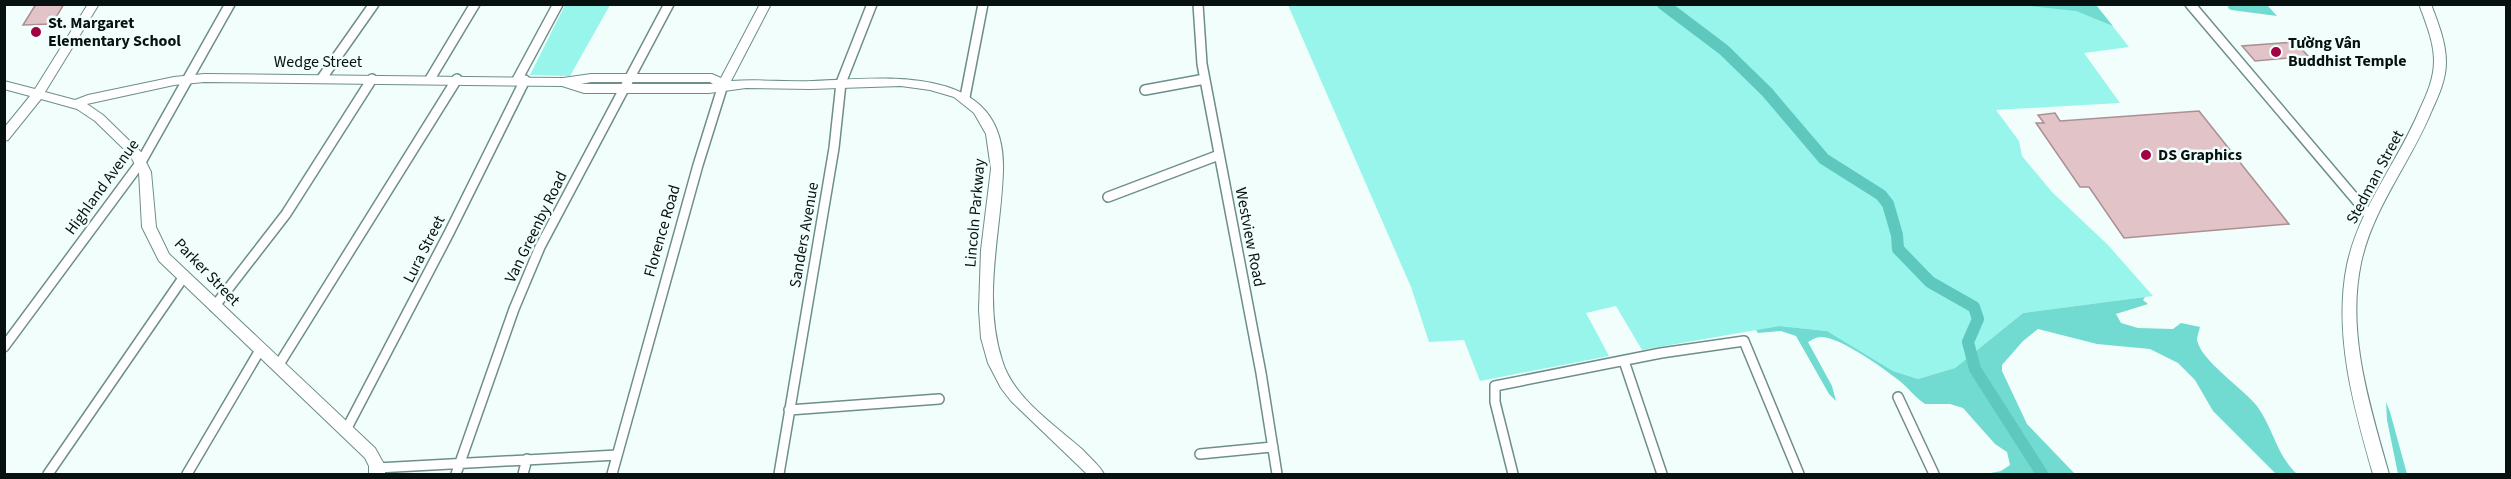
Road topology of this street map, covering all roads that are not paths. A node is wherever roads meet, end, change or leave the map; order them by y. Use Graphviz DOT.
graph roads {
  1 [pos="94,4"];
  2 [pos="230,4"];
  3 [pos="375,4"];
  4 [pos="475,4"];
  5 [pos="558,4"];
  6 [pos="669,4"];
  7 [pos="766,4"];
  8 [pos="872,4"];
  9 [pos="983,4"];
  10 [pos="1198,4"];
  11 [pos="2190,4"];
  12 [pos="2425,4"];
  13 [pos="322,78"];
  14 [pos="372,79"];
  15 [pos="430,79"];
  16 [pos="457,79"];
  17 [pos="1205,79"];
  18 [pos="187,80"];
  19 [pos="521,80"];
  20 [pos="625,83"];
  21 [pos="4,84"];
  22 [pos="841,84"];
  23 [pos="723,85"];
  24 [pos="1145,90"];
  25 [pos="39,94"];
  26 [pos="965,97"];
  27 [pos="77,104"];
  28 [pos="4,137"];
  29 [pos="1219,155"];
  30 [pos="141,162"];
  31 [pos="1108,197"];
  32 [pos="2369,215"];
  33 [pos="183,278"];
  34 [pos="214,307"];
  35 [pos="4,347"];
  36 [pos="260,350"];
  37 [pos="1624,361"];
  38 [pos="278,366"];
  39 [pos="1899,397"];
  40 [pos="939,399"];
  41 [pos="789,410"];
  42 [pos="346,430"];
  43 [pos="1273,447"];
  44 [pos="1200,454"];
  45 [pos="617,455"];
  46 [pos="527,459"];
  47 [pos="460,463"];
  48 [pos="377,471"];
  49 [pos="48,474"];
  50 [pos="187,474"];
  51 [pos="456,474"];
  52 [pos="523,474"];
  53 [pos="603,474"];
  54 [pos="612,474"];
  55 [pos="779,474"];
  56 [pos="1096,474"];
  57 [pos="1277,474"];
  58 [pos="1513,474"];
  59 [pos="1662,474"];
  60 [pos="1799,474"];
  61 [pos="1934,474"];
  62 [pos="2381,474"];
  1 -- 25 [label="street"];
  2 -- 18 [label="street, Highland Avenue"];
  3 -- 13 [label="street"];
  4 -- 15 [label="street"];
  5 -- 19 [label="street, Lura Street"];
  6 -- 20 [label="street, Van Greenby Road"];
  7 -- 23 [label="street, Florence Road"];
  8 -- 22 [label="street, Sanders Avenue"];
  9 -- 26 [label="street"];
  10 -- 17 [label="street, Westview Road"];
  11 -- 32 [label="street"];
  12 -- 32 [label="street, Stedman Street"];
  13 -- 14 [label="street, Wedge Street"];
  13 -- 18 [label="street, Wedge Street"];
  14 -- 15 [label="street, Wedge Street"];
  14 -- 34 [label="street"];
  15 -- 16 [label="street, Wedge Street"];
  16 -- 19 [label="street, Wedge Street"];
  16 -- 38 [label="street"];
  17 -- 24 [label="street"];
  17 -- 29 [label="street, Westview Road"];
  18 -- 27 [label="street, Wedge Street"];
  18 -- 30 [label="street, Highland Avenue"];
  19 -- 20 [label="street, Wedge Street"];
  19 -- 42 [label="street, Lura Street"];
  20 -- 23 [label="street, Lincoln Parkway"];
  20 -- 47 [label="street, Van Greenby Road"];
  21 -- 25 [label="street"];
  22 -- 23 [label="street, Lincoln Parkway"];
  22 -- 26 [label="street, Lincoln Parkway"];
  22 -- 41 [label="street, Sanders Avenue"];
  23 -- 45 [label="street, Florence Road"];
  25 -- 27 [label="street"];
  25 -- 28 [label="street"];
  26 -- 56 [label="street, Lincoln Parkway"];
  27 -- 30 [label="street"];
  29 -- 31 [label="street"];
  29 -- 43 [label="street, Westview Road"];
  30 -- 33 [label="street, Parker Street"];
  30 -- 35 [label="street, Highland Avenue"];
  32 -- 62 [label="street, Stedman Street"];
  33 -- 34 [label="street, Parker Street"];
  33 -- 49 [label="street"];
  34 -- 36 [label="street, Parker Street"];
  36 -- 38 [label="street, Parker Street"];
  36 -- 50 [label="street"];
  37 -- 58 [label="street"];
  37 -- 59 [label="street"];
  37 -- 60 [label="street"];
  38 -- 42 [label="street, Parker Street"];
  39 -- 61 [label="street"];
  40 -- 41 [label="street"];
  41 -- 55 [label="street, Sanders Avenue"];
  42 -- 48 [label="street, Parker Street"];
  43 -- 44 [label="street"];
  43 -- 57 [label="street, Westview Road"];
  45 -- 46 [label="street"];
  45 -- 54 [label="street, Florence Road"];
  46 -- 47 [label="street"];
  46 -- 52 [label="street"];
  47 -- 48 [label="street"];
  47 -- 51 [label="street, Van Greenby Road"];
  53 -- 54 [label="street"];
}
